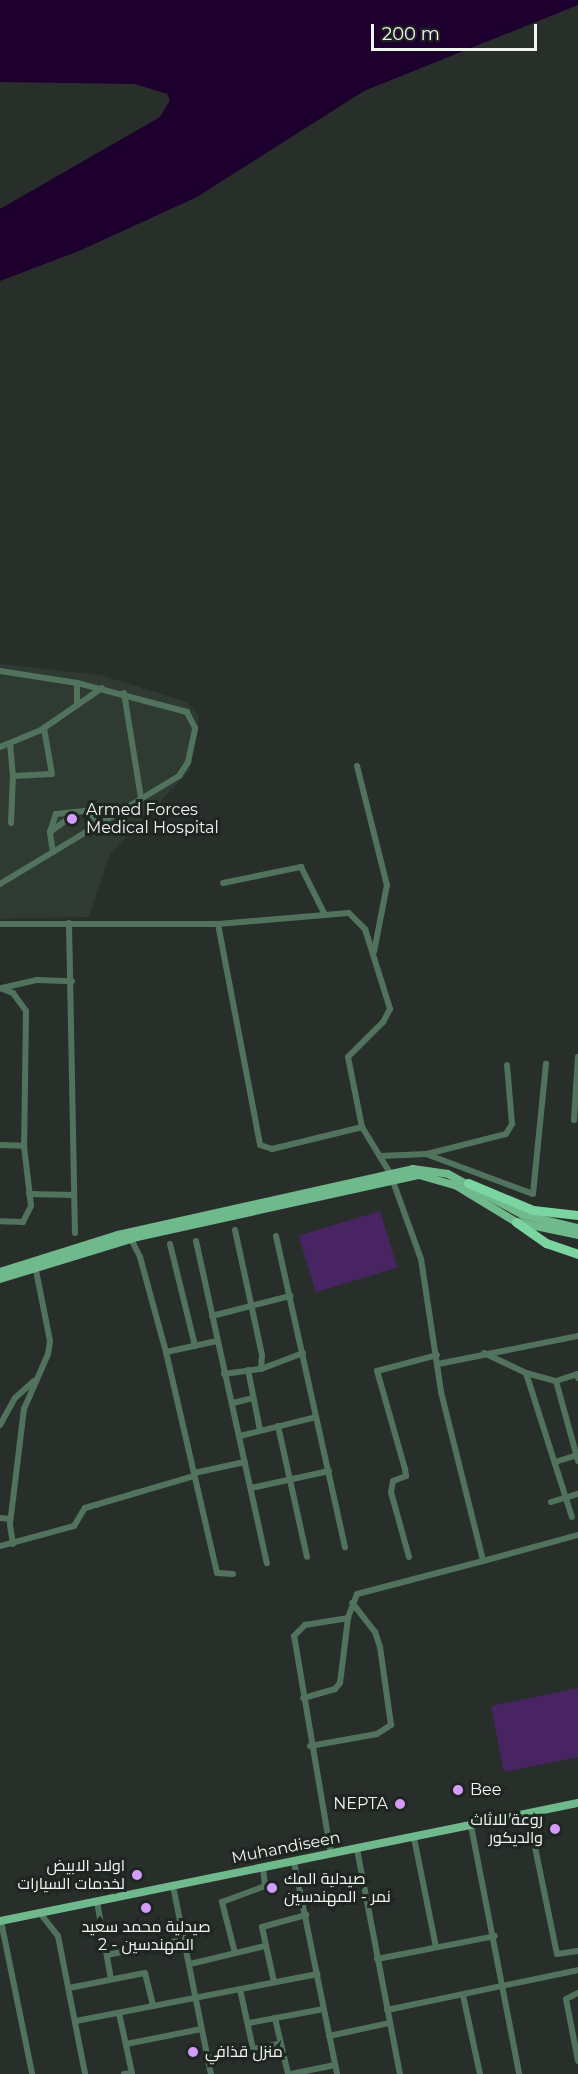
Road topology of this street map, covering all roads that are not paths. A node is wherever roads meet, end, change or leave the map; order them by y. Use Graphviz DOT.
graph roads {
  1 [pos="0,671"];
  2 [pos="77,682"];
  3 [pos="102,688"];
  4 [pos="124,693"];
  5 [pos="77,705"];
  6 [pos="44,728"];
  7 [pos="10,743"];
  8 [pos="0,747"];
  9 [pos="357,765"];
  10 [pos="13,776"];
  11 [pos="141,798"];
  12 [pos="76,812"];
  13 [pos="10,823"];
  14 [pos="99,823"];
  15 [pos="50,832"];
  16 [pos="53,852"];
  17 [pos="223,883"];
  18 [pos="0,884"];
  19 [pos="324,913"];
  20 [pos="69,923"];
  21 [pos="0,924"];
  22 [pos="218,924"];
  23 [pos="374,952"];
  24 [pos="72,981"];
  25 [pos="0,988"];
  26 [pos="578,1057"];
  27 [pos="546,1064"];
  28 [pos="507,1065"];
  29 [pos="577,1092"];
  30 [pos="574,1120"];
  31 [pos="362,1127"];
  32 [pos="0,1145"];
  33 [pos="24,1146"];
  34 [pos="426,1154"];
  35 [pos="380,1156"];
  36 [pos="391,1175"];
  37 [pos="468,1183"];
  38 [pos="29,1194"];
  39 [pos="74,1195"];
  40 [pos="578,1215"];
  41 [pos="0,1221"];
  42 [pos="516,1222"];
  43 [pos="578,1228"];
  44 [pos="235,1230"];
  45 [pos="75,1233"];
  46 [pos="578,1235"];
  47 [pos="276,1236"];
  48 [pos="131,1239"];
  49 [pos="196,1241"];
  50 [pos="170,1244"];
  51 [pos="578,1254"];
  52 [pos="36,1270"];
  53 [pos="0,1272"];
  54 [pos="0,1279"];
  55 [pos="290,1296"];
  56 [pos="251,1306"];
  57 [pos="212,1316"];
  58 [pos="578,1336"];
  59 [pos="217,1341"];
  60 [pos="195,1346"];
  61 [pos="166,1352"];
  62 [pos="303,1353"];
  63 [pos="484,1353"];
  64 [pos="437,1355"];
  65 [pos="438,1364"];
  66 [pos="261,1369"];
  67 [pos="248,1370"];
  68 [pos="526,1373"];
  69 [pos="224,1374"];
  70 [pos="578,1376"];
  71 [pos="37,1378"];
  72 [pos="556,1381"];
  73 [pos="253,1398"];
  74 [pos="233,1403"];
  75 [pos="316,1417"];
  76 [pos="0,1425"];
  77 [pos="278,1426"];
  78 [pos="260,1430"];
  79 [pos="240,1436"];
  80 [pos="577,1457"];
  81 [pos="245,1462"];
  82 [pos="555,1462"];
  83 [pos="329,1471"];
  84 [pos="194,1474"];
  85 [pos="290,1479"];
  86 [pos="251,1488"];
  87 [pos="578,1494"];
  88 [pos="566,1497"];
  89 [pos="551,1502"];
  90 [pos="572,1517"];
  91 [pos="0,1518"];
  92 [pos="10,1519"];
  93 [pos="578,1535"];
  94 [pos="13,1544"];
  95 [pos="0,1546"];
  96 [pos="345,1547"];
  97 [pos="307,1557"];
  98 [pos="409,1557"];
  99 [pos="483,1560"];
  100 [pos="267,1563"];
  101 [pos="233,1574"];
  102 [pos="352,1603"];
  103 [pos="348,1617"];
  104 [pos="303,1698"];
  105 [pos="310,1746"];
  106 [pos="578,1803"];
  107 [pos="528,1813"];
  108 [pos="471,1826"];
  109 [pos="414,1838"];
  110 [pos="357,1849"];
  111 [pos="331,1854"];
  112 [pos="294,1862"];
  113 [pos="263,1868"];
  114 [pos="173,1886"];
  115 [pos="97,1902"];
  116 [pos="40,1913"];
  117 [pos="306,1915"];
  118 [pos="1,1921"];
  119 [pos="495,1936"];
  120 [pos="185,1939"];
  121 [pos="265,1946"];
  122 [pos="436,1947"];
  123 [pos="578,1951"];
  124 [pos="235,1953"];
  125 [pos="107,1955"];
  126 [pos="377,1959"];
  127 [pos="190,1964"];
  128 [pos="578,1970"];
  129 [pos="317,1974"];
  130 [pos="111,1979"];
  131 [pos="274,1982"];
  132 [pos="503,1986"];
  133 [pos="69,1988"];
  134 [pos="240,1989"];
  135 [pos="578,1993"];
  136 [pos="463,1995"];
  137 [pos="196,1998"];
  138 [pos="153,2006"];
  139 [pos="324,2009"];
  140 [pos="387,2010"];
  141 [pos="119,2013"];
  142 [pos="274,2018"];
  143 [pos="76,2021"];
  144 [pos="249,2023"];
  145 [pos="389,2023"];
  146 [pos="202,2029"];
  147 [pos="329,2036"];
  148 [pos="126,2044"];
  149 [pos="279,2044"];
  150 [pos="253,2049"];
  151 [pos="208,2058"];
  152 [pos="578,2061"];
  153 [pos="335,2065"];
  154 [pos="32,2074"];
  155 [pos="85,2074"];
  156 [pos="124,2074"];
  157 [pos="211,2074"];
  158 [pos="290,2074"];
  159 [pos="337,2074"];
  160 [pos="400,2074"];
  161 [pos="480,2074"];
  162 [pos="519,2074"];
  1 -- 2 [label="street"];
  2 -- 3 [label="street"];
  2 -- 5 [label="street"];
  3 -- 4 [label="street"];
  3 -- 5 [label="street"];
  4 -- 11 [label="street"];
  4 -- 11 [label="street"];
  5 -- 6 [label="street"];
  6 -- 7 [label="street"];
  6 -- 10 [label="street"];
  7 -- 8 [label="street"];
  7 -- 10 [label="street"];
  9 -- 23 [label="street"];
  10 -- 13 [label="street"];
  11 -- 14 [label="street"];
  12 -- 14 [label="street"];
  12 -- 15 [label="street"];
  12 -- 15 [label="street"];
  14 -- 16 [label="street"];
  15 -- 16 [label="street"];
  16 -- 18 [label="street"];
  17 -- 19 [label="street"];
  19 -- 22 [label="street"];
  19 -- 23 [label="street"];
  20 -- 21 [label="street"];
  20 -- 22 [label="street"];
  20 -- 24 [label="street"];
  22 -- 31 [label="street"];
  23 -- 31 [label="street"];
  24 -- 25 [label="street"];
  24 -- 39 [label="street"];
  25 -- 33 [label="street"];
  26 -- 29 [label="street"];
  27 -- 34 [label="street"];
  28 -- 34 [label="street"];
  29 -- 30 [label="street"];
  31 -- 35 [label="street"];
  32 -- 33 [label="street"];
  33 -- 38 [label="street"];
  34 -- 35 [label="street"];
  35 -- 36 [label="street"];
  36 -- 37 [label="main road"];
  36 -- 42 [label="main road"];
  36 -- 48 [label="main road"];
  36 -- 53 [label="main road"];
  36 -- 64 [label="street"];
  37 -- 40 [label="highway"];
  37 -- 43 [label="main road"];
  38 -- 39 [label="street"];
  38 -- 41 [label="street"];
  39 -- 45 [label="street"];
  42 -- 46 [label="main road"];
  42 -- 51 [label="highway"];
  44 -- 56 [label="street"];
  47 -- 55 [label="street"];
  48 -- 52 [label="main road"];
  48 -- 61 [label="street"];
  49 -- 57 [label="street"];
  50 -- 60 [label="street"];
  52 -- 54 [label="main road"];
  52 -- 71 [label="street"];
  55 -- 56 [label="street"];
  55 -- 62 [label="street"];
  56 -- 57 [label="street"];
  56 -- 66 [label="street"];
  57 -- 59 [label="street"];
  58 -- 63 [label="street"];
  59 -- 60 [label="street"];
  59 -- 69 [label="street"];
  60 -- 61 [label="street"];
  61 -- 84 [label="street"];
  62 -- 66 [label="street"];
  62 -- 75 [label="street"];
  63 -- 65 [label="street"];
  63 -- 68 [label="street"];
  64 -- 65 [label="street"];
  64 -- 98 [label="street"];
  65 -- 99 [label="street"];
  66 -- 67 [label="street"];
  67 -- 69 [label="street"];
  67 -- 73 [label="street"];
  68 -- 72 [label="street"];
  68 -- 82 [label="street"];
  69 -- 74 [label="street"];
  70 -- 72 [label="street"];
  71 -- 76 [label="street"];
  71 -- 92 [label="street"];
  72 -- 80 [label="street"];
  73 -- 74 [label="street"];
  73 -- 78 [label="street"];
  74 -- 79 [label="street"];
  75 -- 77 [label="street"];
  75 -- 83 [label="street"];
  77 -- 78 [label="street"];
  77 -- 85 [label="street"];
  78 -- 79 [label="street"];
  79 -- 81 [label="street"];
  80 -- 82 [label="street"];
  81 -- 84 [label="street"];
  81 -- 86 [label="street"];
  82 -- 88 [label="street"];
  83 -- 85 [label="street"];
  83 -- 96 [label="street"];
  84 -- 94 [label="street"];
  84 -- 101 [label="street"];
  85 -- 86 [label="street"];
  85 -- 97 [label="street"];
  86 -- 100 [label="street"];
  87 -- 88 [label="street"];
  88 -- 89 [label="street"];
  88 -- 90 [label="street"];
  91 -- 92 [label="street"];
  92 -- 94 [label="street"];
  93 -- 99 [label="street"];
  94 -- 95 [label="street"];
  99 -- 102 [label="street"];
  102 -- 103 [label="street"];
  102 -- 105 [label="street"];
  103 -- 104 [label="street"];
  103 -- 104 [label="street"];
  104 -- 105 [label="street"];
  105 -- 111 [label="street"];
  106 -- 107 [label="main road, Muhandiseen"];
  107 -- 108 [label="main road, Muhandiseen"];
  107 -- 123 [label="street"];
  108 -- 109 [label="main road, Muhandiseen"];
  108 -- 119 [label="street"];
  109 -- 110 [label="main road, Muhandiseen"];
  109 -- 122 [label="street"];
  110 -- 111 [label="main road, Muhandiseen"];
  110 -- 126 [label="street"];
  111 -- 112 [label="main road, Muhandiseen"];
  112 -- 113 [label="main road, Muhandiseen"];
  112 -- 117 [label="street"];
  113 -- 114 [label="main road, Muhandiseen"];
  113 -- 124 [label="street"];
  114 -- 115 [label="main road, Muhandiseen"];
  114 -- 120 [label="street"];
  115 -- 116 [label="main road, Muhandiseen"];
  115 -- 125 [label="street"];
  116 -- 118 [label="main road, Muhandiseen"];
  116 -- 133 [label="street"];
  117 -- 121 [label="street"];
  117 -- 129 [label="street"];
  118 -- 154 [label="street"];
  119 -- 122 [label="street"];
  119 -- 132 [label="street"];
  120 -- 125 [label="street"];
  120 -- 127 [label="street"];
  121 -- 124 [label="street"];
  121 -- 131 [label="street"];
  122 -- 126 [label="street"];
  124 -- 127 [label="street"];
  125 -- 130 [label="street"];
  126 -- 140 [label="street"];
  127 -- 137 [label="street"];
  128 -- 132 [label="street"];
  129 -- 131 [label="street"];
  129 -- 139 [label="street"];
  130 -- 133 [label="street"];
  130 -- 138 [label="street"];
  131 -- 134 [label="street"];
  132 -- 136 [label="street"];
  132 -- 162 [label="street"];
  133 -- 143 [label="street"];
  134 -- 137 [label="street"];
  134 -- 144 [label="street"];
  135 -- 152 [label="street"];
  136 -- 140 [label="street"];
  136 -- 161 [label="street"];
  137 -- 138 [label="street"];
  137 -- 146 [label="street"];
  138 -- 141 [label="street"];
  139 -- 142 [label="street"];
  139 -- 147 [label="street"];
  140 -- 145 [label="street"];
  141 -- 143 [label="street"];
  141 -- 148 [label="street"];
  142 -- 144 [label="street"];
  142 -- 149 [label="street"];
  143 -- 155 [label="street"];
  144 -- 150 [label="street"];
  145 -- 147 [label="street"];
  145 -- 160 [label="street"];
  146 -- 148 [label="street"];
  146 -- 151 [label="street"];
  147 -- 153 [label="street"];
  148 -- 156 [label="street"];
  149 -- 150 [label="street"];
  149 -- 158 [label="street"];
  150 -- 151 [label="street"];
  151 -- 157 [label="street"];
  153 -- 158 [label="street"];
  153 -- 159 [label="street"];
}
